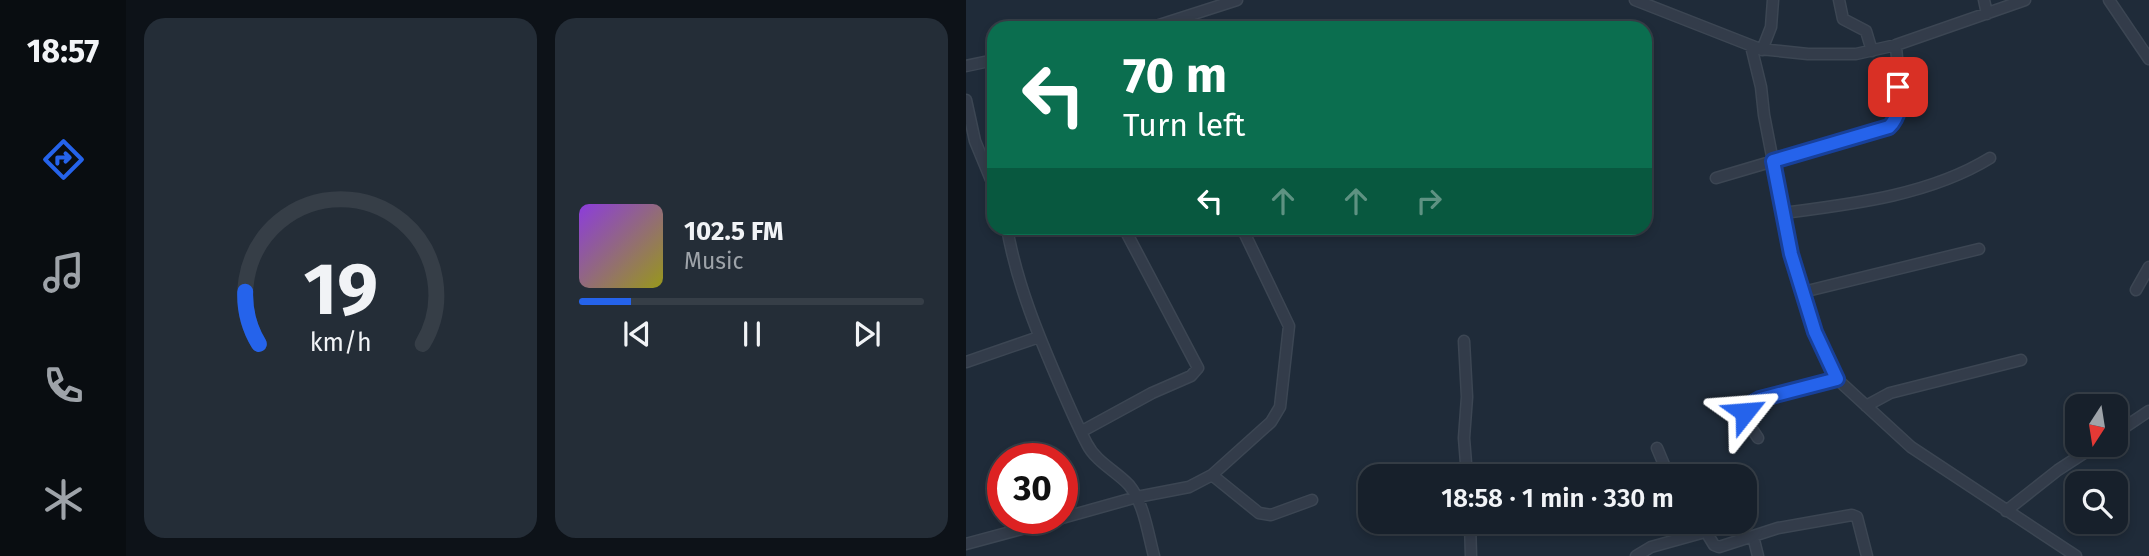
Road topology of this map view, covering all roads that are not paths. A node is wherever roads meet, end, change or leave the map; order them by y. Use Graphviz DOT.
graph roads {
  1 [pos="1237,0"];
  2 [pos="1635,0"];
  3 [pos="1773,0"];
  4 [pos="1839,0"];
  5 [pos="1984,0"];
  6 [pos="2025,0"];
  7 [pos="2109,0"];
  8 [pos="1987,14"];
  9 [pos="1172,21"];
  10 [pos="1896,45"];
  11 [pos="1751,46"];
  12 [pos="1762,50"];
  13 [pos="1872,51"];
  14 [pos="2149,59"];
  15 [pos="987,62"];
  16 [pos="966,66"];
  17 [pos="966,100"];
  18 [pos="1990,158"];
  19 [pos="1773,161"];
  20 [pos="987,168"];
  21 [pos="1716,177"];
  22 [pos="1783,212"];
  23 [pos="1008,235"];
  24 [pos="1127,235"];
  25 [pos="1245,235"];
  26 [pos="1979,249"];
  27 [pos="2149,267"];
  28 [pos="2136,290"];
  29 [pos="1803,292"];
  30 [pos="1039,337"];
  31 [pos="1464,341"];
  32 [pos="2021,360"];
  33 [pos="966,362"];
  34 [pos="1837,379"];
  35 [pos="1866,406"];
  36 [pos="2149,411"];
  37 [pos="2128,425"];
  38 [pos="1080,430"];
  39 [pos="1758,438"];
  40 [pos="1657,448"];
  41 [pos="2078,457"];
  42 [pos="1466,464"];
  43 [pos="1663,464"];
  44 [pos="1212,475"];
  45 [pos="1137,497"];
  46 [pos="1312,500"];
  47 [pos="2006,511"];
  48 [pos="1078,514"];
  49 [pos="1003,534"];
  50 [pos="1470,534"];
  51 [pos="1698,534"];
  52 [pos="1706,534"];
  53 [pos="1753,536"];
  54 [pos="966,544"];
  55 [pos="1154,556"];
  56 [pos="1471,556"];
  57 [pos="1636,556"];
  58 [pos="1758,556"];
  59 [pos="1867,556"];
  60 [pos="2076,556"];
  1 -- 9 [label="street"];
  2 -- 11 [label="street"];
  3 -- 12 [label="street"];
  4 -- 13 [label="street"];
  5 -- 8 [label="street"];
  6 -- 8 [label="street"];
  7 -- 14 [label="street"];
  8 -- 10 [label="street"];
  10 -- 13 [label="street"];
  10 -- 19 [label="street"];
  11 -- 12 [label="street"];
  11 -- 19 [label="street"];
  12 -- 13 [label="street"];
  15 -- 16 [label="street"];
  17 -- 20 [label="street"];
  18 -- 22 [label="street"];
  19 -- 21 [label="street"];
  19 -- 22 [label="street"];
  22 -- 29 [label="street"];
  23 -- 30 [label="street"];
  24 -- 38 [label="street"];
  25 -- 44 [label="street"];
  26 -- 29 [label="street"];
  27 -- 28 [label="street"];
  29 -- 34 [label="street"];
  30 -- 33 [label="street"];
  30 -- 38 [label="street"];
  31 -- 42 [label="street"];
  32 -- 35 [label="street"];
  34 -- 35 [label="street"];
  34 -- 39 [label="street"];
  35 -- 47 [label="street"];
  36 -- 37 [label="street"];
  38 -- 45 [label="street"];
  40 -- 43 [label="street"];
  41 -- 47 [label="street"];
  44 -- 45 [label="street"];
  44 -- 46 [label="street"];
  45 -- 48 [label="street"];
  45 -- 55 [label="street"];
  47 -- 60 [label="street"];
  49 -- 54 [label="street"];
  50 -- 56 [label="street"];
  51 -- 57 [label="street"];
  52 -- 53 [label="street"];
  53 -- 58 [label="street"];
  53 -- 59 [label="street"];
}
